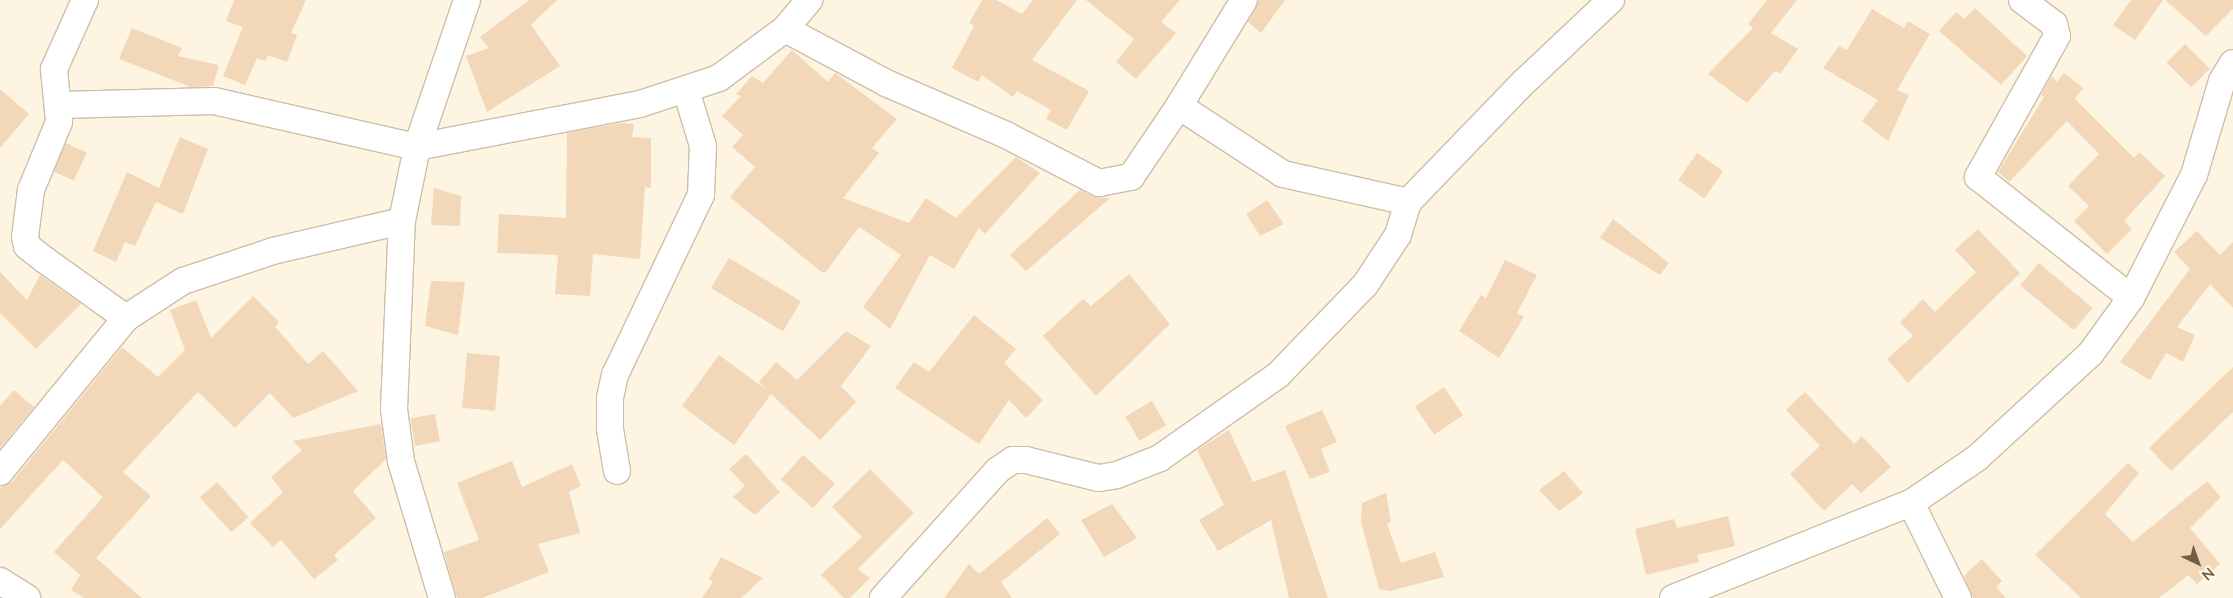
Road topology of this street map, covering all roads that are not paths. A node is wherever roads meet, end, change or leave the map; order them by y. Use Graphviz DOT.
graph roads {
  1 [pos="85,0"];
  2 [pos="467,0"];
  3 [pos="808,0"];
  4 [pos="1244,0"];
  5 [pos="1611,0"];
  6 [pos="2022,0"];
  7 [pos="785,30"];
  8 [pos="2233,64"];
  9 [pos="686,90"];
  10 [pos="59,105"];
  11 [pos="1179,106"];
  12 [pos="417,148"];
  13 [pos="1408,202"];
  14 [pos="402,221"];
  15 [pos="2131,298"];
  16 [pos="126,318"];
  17 [pos="0,472"];
  18 [pos="617,472"];
  19 [pos="1911,503"];
  20 [pos="0,581"];
  21 [pos="27,598"];
  22 [pos="442,598"];
  23 [pos="883,598"];
  24 [pos="1673,598"];
  25 [pos="1958,598"];
  1 -- 10 [label="street"];
  2 -- 12 [label="street"];
  3 -- 7 [label="street"];
  4 -- 11 [label="street"];
  5 -- 13 [label="street"];
  6 -- 15 [label="street"];
  7 -- 9 [label="street"];
  7 -- 11 [label="street"];
  8 -- 15 [label="street"];
  9 -- 12 [label="street"];
  9 -- 18 [label="street"];
  10 -- 12 [label="street"];
  10 -- 16 [label="street"];
  11 -- 13 [label="street"];
  12 -- 14 [label="street"];
  13 -- 23 [label="street"];
  14 -- 16 [label="street"];
  14 -- 22 [label="street"];
  15 -- 19 [label="street"];
  16 -- 17 [label="street"];
  19 -- 24 [label="street"];
  19 -- 25 [label="street"];
  20 -- 21 [label="street"];
}
